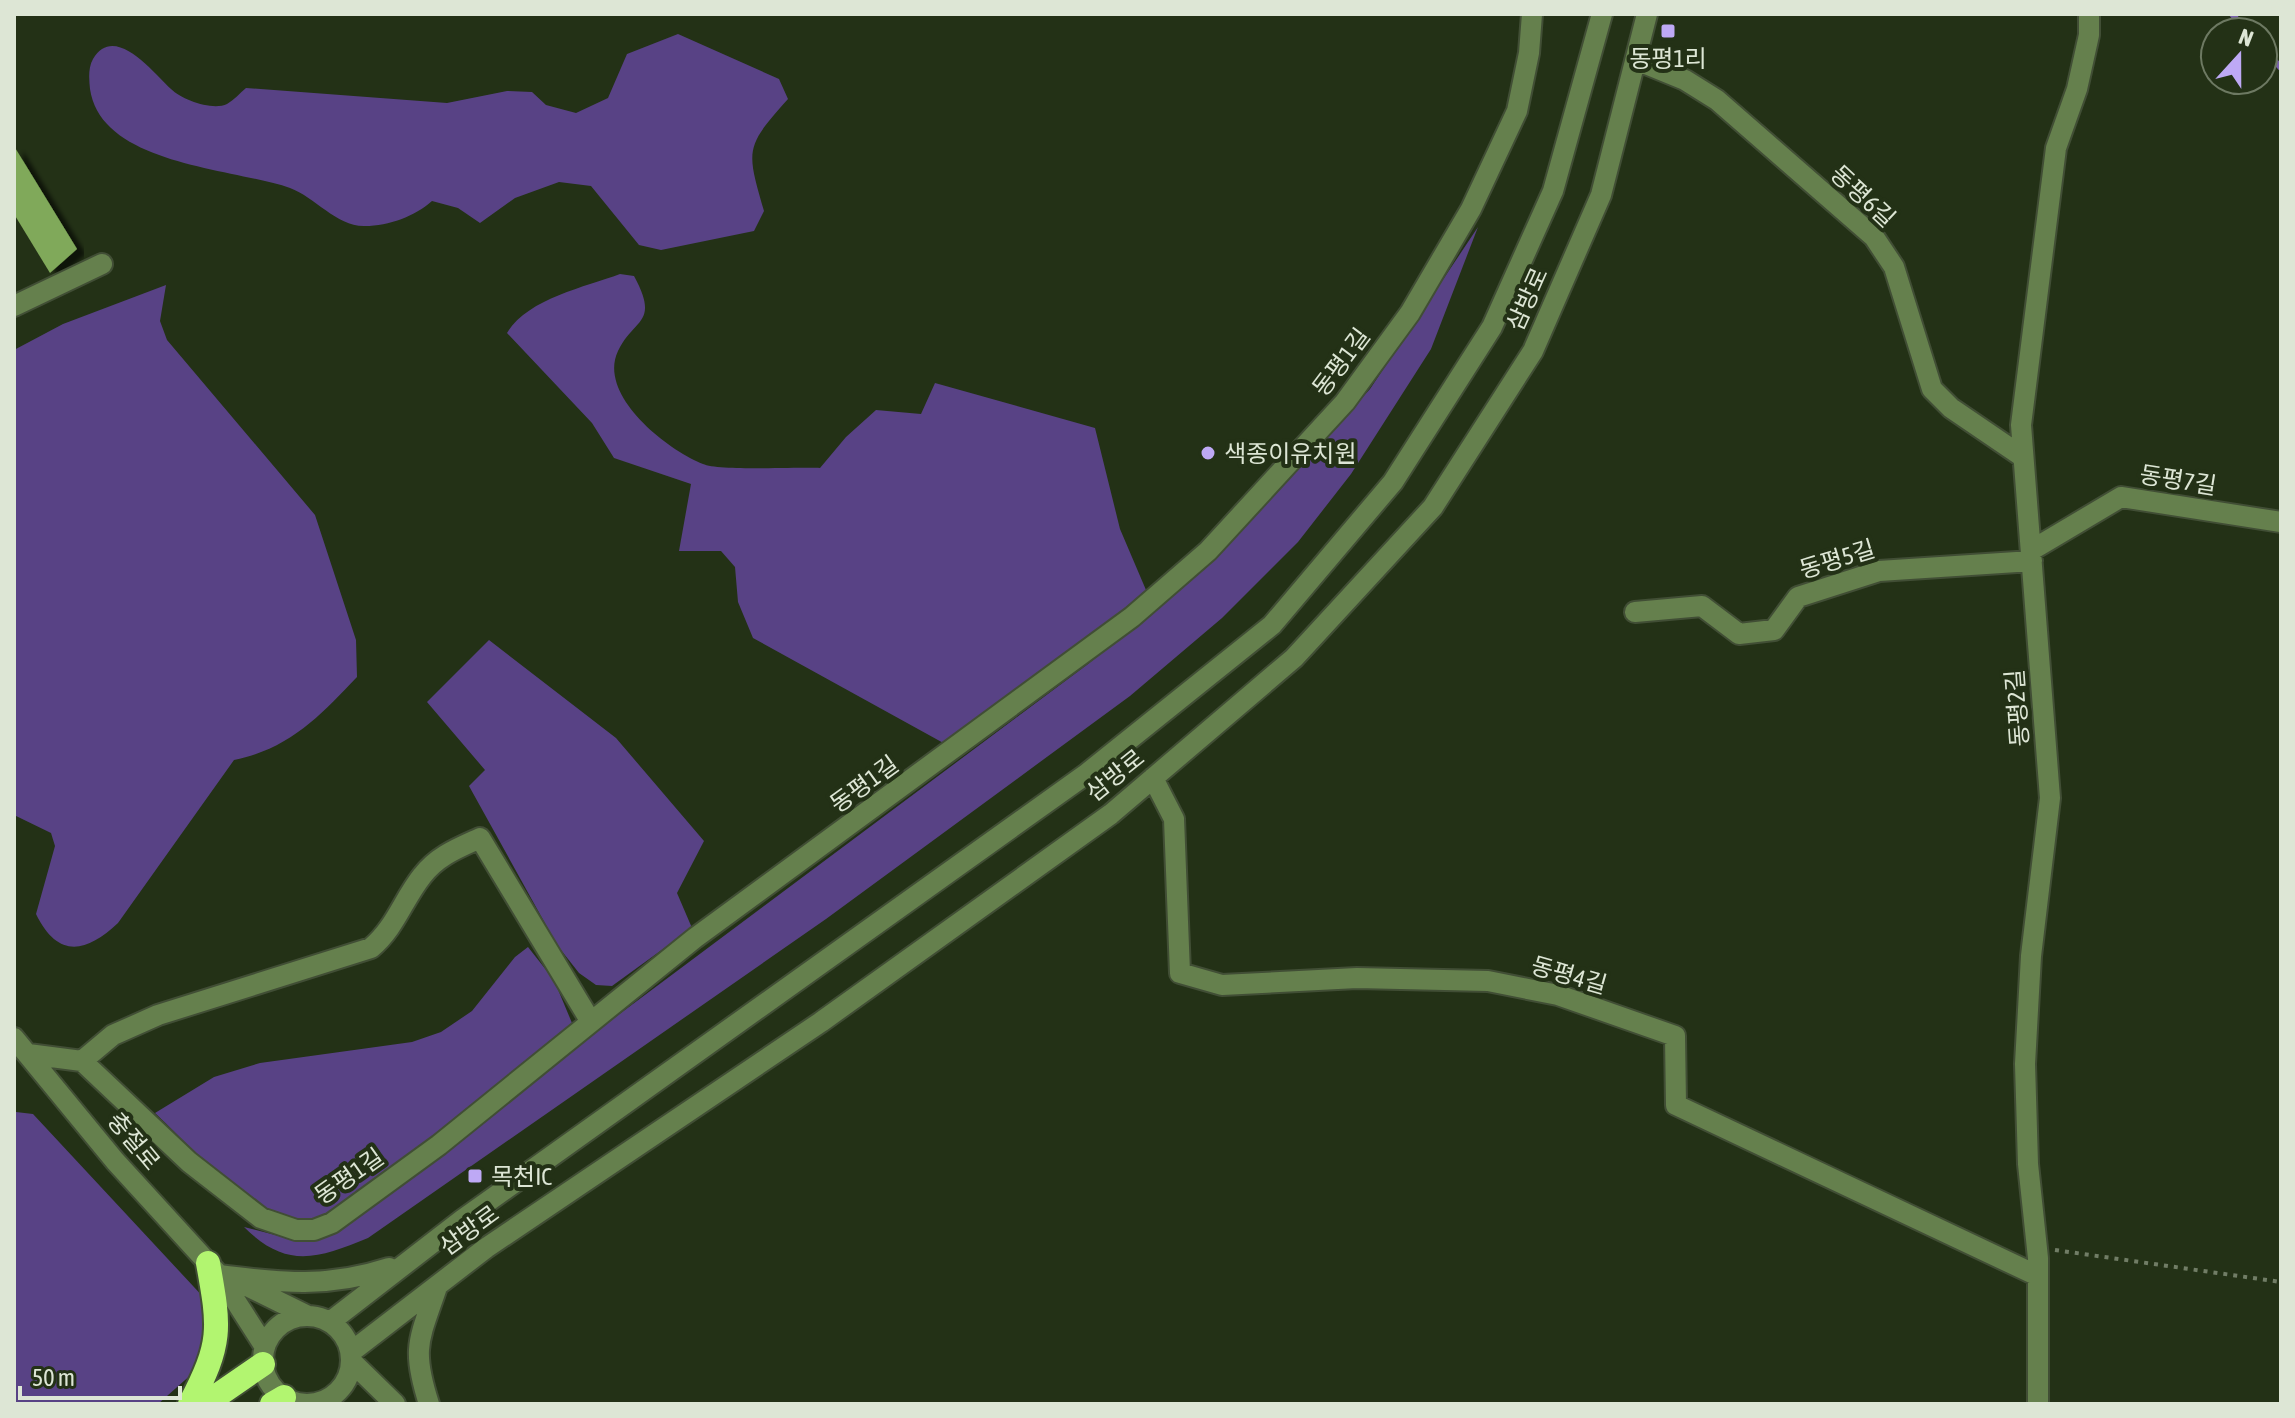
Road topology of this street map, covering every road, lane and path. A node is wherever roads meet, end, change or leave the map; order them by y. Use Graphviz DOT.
graph roads {
  1 [pos="1532,14"];
  2 [pos="1602,14"];
  3 [pos="1647,14"];
  4 [pos="2089,14"];
  5 [pos="1636,60"];
  6 [pos="102,264"];
  7 [pos="14,306"];
  8 [pos="2020,455"];
  9 [pos="2281,522"];
  10 [pos="2032,555"];
  11 [pos="1635,612"];
  12 [pos="1153,778"];
  13 [pos="591,1022"];
  14 [pos="14,1038"];
  15 [pos="28,1054"];
  16 [pos="82,1061"];
  17 [pos="2037,1248"];
  18 [pos="405,1263"];
  19 [pos="214,1269"];
  20 [pos="2038,1276"];
  21 [pos="2281,1282"];
  22 [pos="437,1287"];
  23 [pos="308,1316"];
  24 [pos="330,1322"];
  25 [pos="264,1356"];
  26 [pos="351,1357"];
  27 [pos="293,1402"];
  28 [pos="190,1404"];
  29 [pos="205,1404"];
  30 [pos="395,1404"];
  31 [pos="429,1404"];
  32 [pos="2038,1404"];
  1 -- 13 [label="street, 동평1길"];
  2 -- 18 [label="street, 삼방로"];
  3 -- 5 [label="street, 삼방로"];
  4 -- 8 [label="street, 동평2길"];
  5 -- 8 [label="street, 동평6길"];
  5 -- 12 [label="street, 삼방로"];
  6 -- 7 [label="street"];
  8 -- 10 [label="street, 동평2길"];
  9 -- 10 [label="street, 동평7길"];
  10 -- 11 [label="street, 동평5길"];
  10 -- 17 [label="street, 동평2길"];
  12 -- 20 [label="street, 동평4길"];
  12 -- 22 [label="street, 삼방로"];
  13 -- 16 [label="street, 동평1길"];
  13 -- 16 [label="street"];
  14 -- 15 [label="street, 충절로"];
  15 -- 16 [label="street"];
  15 -- 19 [label="street, 충절로"];
  17 -- 20 [label="street, 동평2길"];
  17 -- 21 [label="path"];
  18 -- 19 [label="street"];
  18 -- 24 [label="street, 삼방로"];
  19 -- 23 [label="street, 충절로"];
  19 -- 25 [label="street, 충절로"];
  19 -- 28 [label="highway"];
  20 -- 32 [label="street, 동평2길"];
  22 -- 26 [label="street, 삼방로"];
  22 -- 31 [label="street"];
  23 -- 24 [label="street"];
  23 -- 25 [label="street"];
  24 -- 26 [label="street"];
  25 -- 27 [label="street"];
  25 -- 29 [label="highway"];
  26 -- 27 [label="street"];
  26 -- 30 [label="street"];
}
